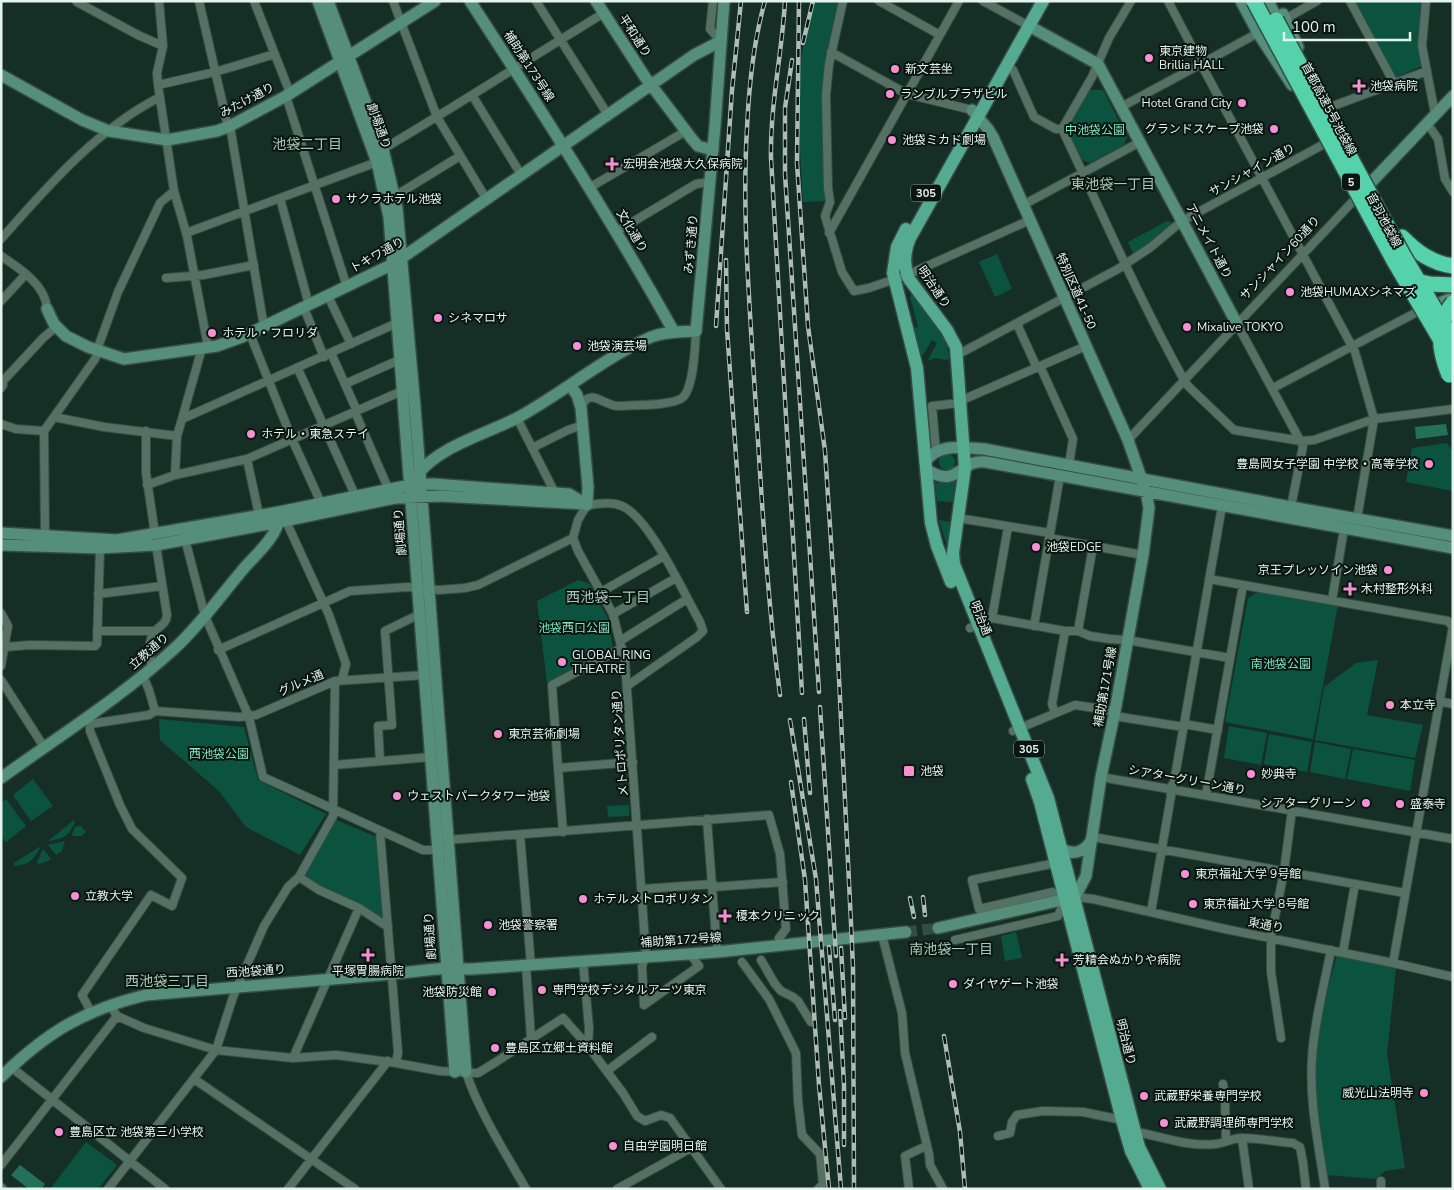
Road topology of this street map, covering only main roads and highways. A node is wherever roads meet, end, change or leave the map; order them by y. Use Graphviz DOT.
graph roads {
  1 [pos="1035,1"];
  2 [pos="1044,1"];
  3 [pos="1252,1"];
  4 [pos="1266,1"];
  5 [pos="1026,24"];
  6 [pos="1290,69"];
  7 [pos="975,114"];
  8 [pos="1332,139"];
  9 [pos="1453,266"];
  10 [pos="1453,285"];
  11 [pos="915,286"];
  12 [pos="900,302"];
  13 [pos="1453,303"];
  14 [pos="909,337"];
  15 [pos="1453,340"];
  16 [pos="1453,361"];
  17 [pos="1453,380"];
  18 [pos="965,468"];
  19 [pos="974,626"];
  20 [pos="1017,729"];
  21 [pos="1070,899"];
  22 [pos="1150,1189"];
  23 [pos="1160,1189"];
  1 -- 5 [label="main road, 明治通り / 305"];
  2 -- 5 [label="main road, 明治通り / 305"];
  3 -- 6 [label="highway, 首都高速5号池袋線 / 5, bridge"];
  4 -- 8 [label="highway, 首都高速5号池袋線 / 5, bridge"];
  5 -- 7 [label="main road, 明治通り / 305"];
  5 -- 7 [label="main road, 明治通り / 305"];
  6 -- 10 [label="highway, bridge"];
  6 -- 16 [label="highway, 首都高速5号池袋線 / 5, bridge"];
  7 -- 11 [label="main road, 明治通り / 305"];
  7 -- 12 [label="main road, 明治通り / 305"];
  8 -- 9 [label="highway, bridge"];
  8 -- 15 [label="highway, 首都高速5号池袋線 / 5, bridge"];
  11 -- 12 [label="main road"];
  11 -- 18 [label="main road, 明治通り / 305"];
  12 -- 14 [label="main road, 明治通り / 305"];
  13 -- 17 [label="highway, bridge"];
  14 -- 19 [label="main road, 明治通 / 305"];
  18 -- 19 [label="main road, 明治通 / 305"];
  19 -- 20 [label="main road, 明治通 / 305"];
  20 -- 21 [label="main road, 明治通 / 305"];
  20 -- 21 [label="main road, 明治通 / 305"];
  21 -- 22 [label="main road, 明治通り / 305"];
  21 -- 23 [label="main road, 明治通り / 305"];
}
